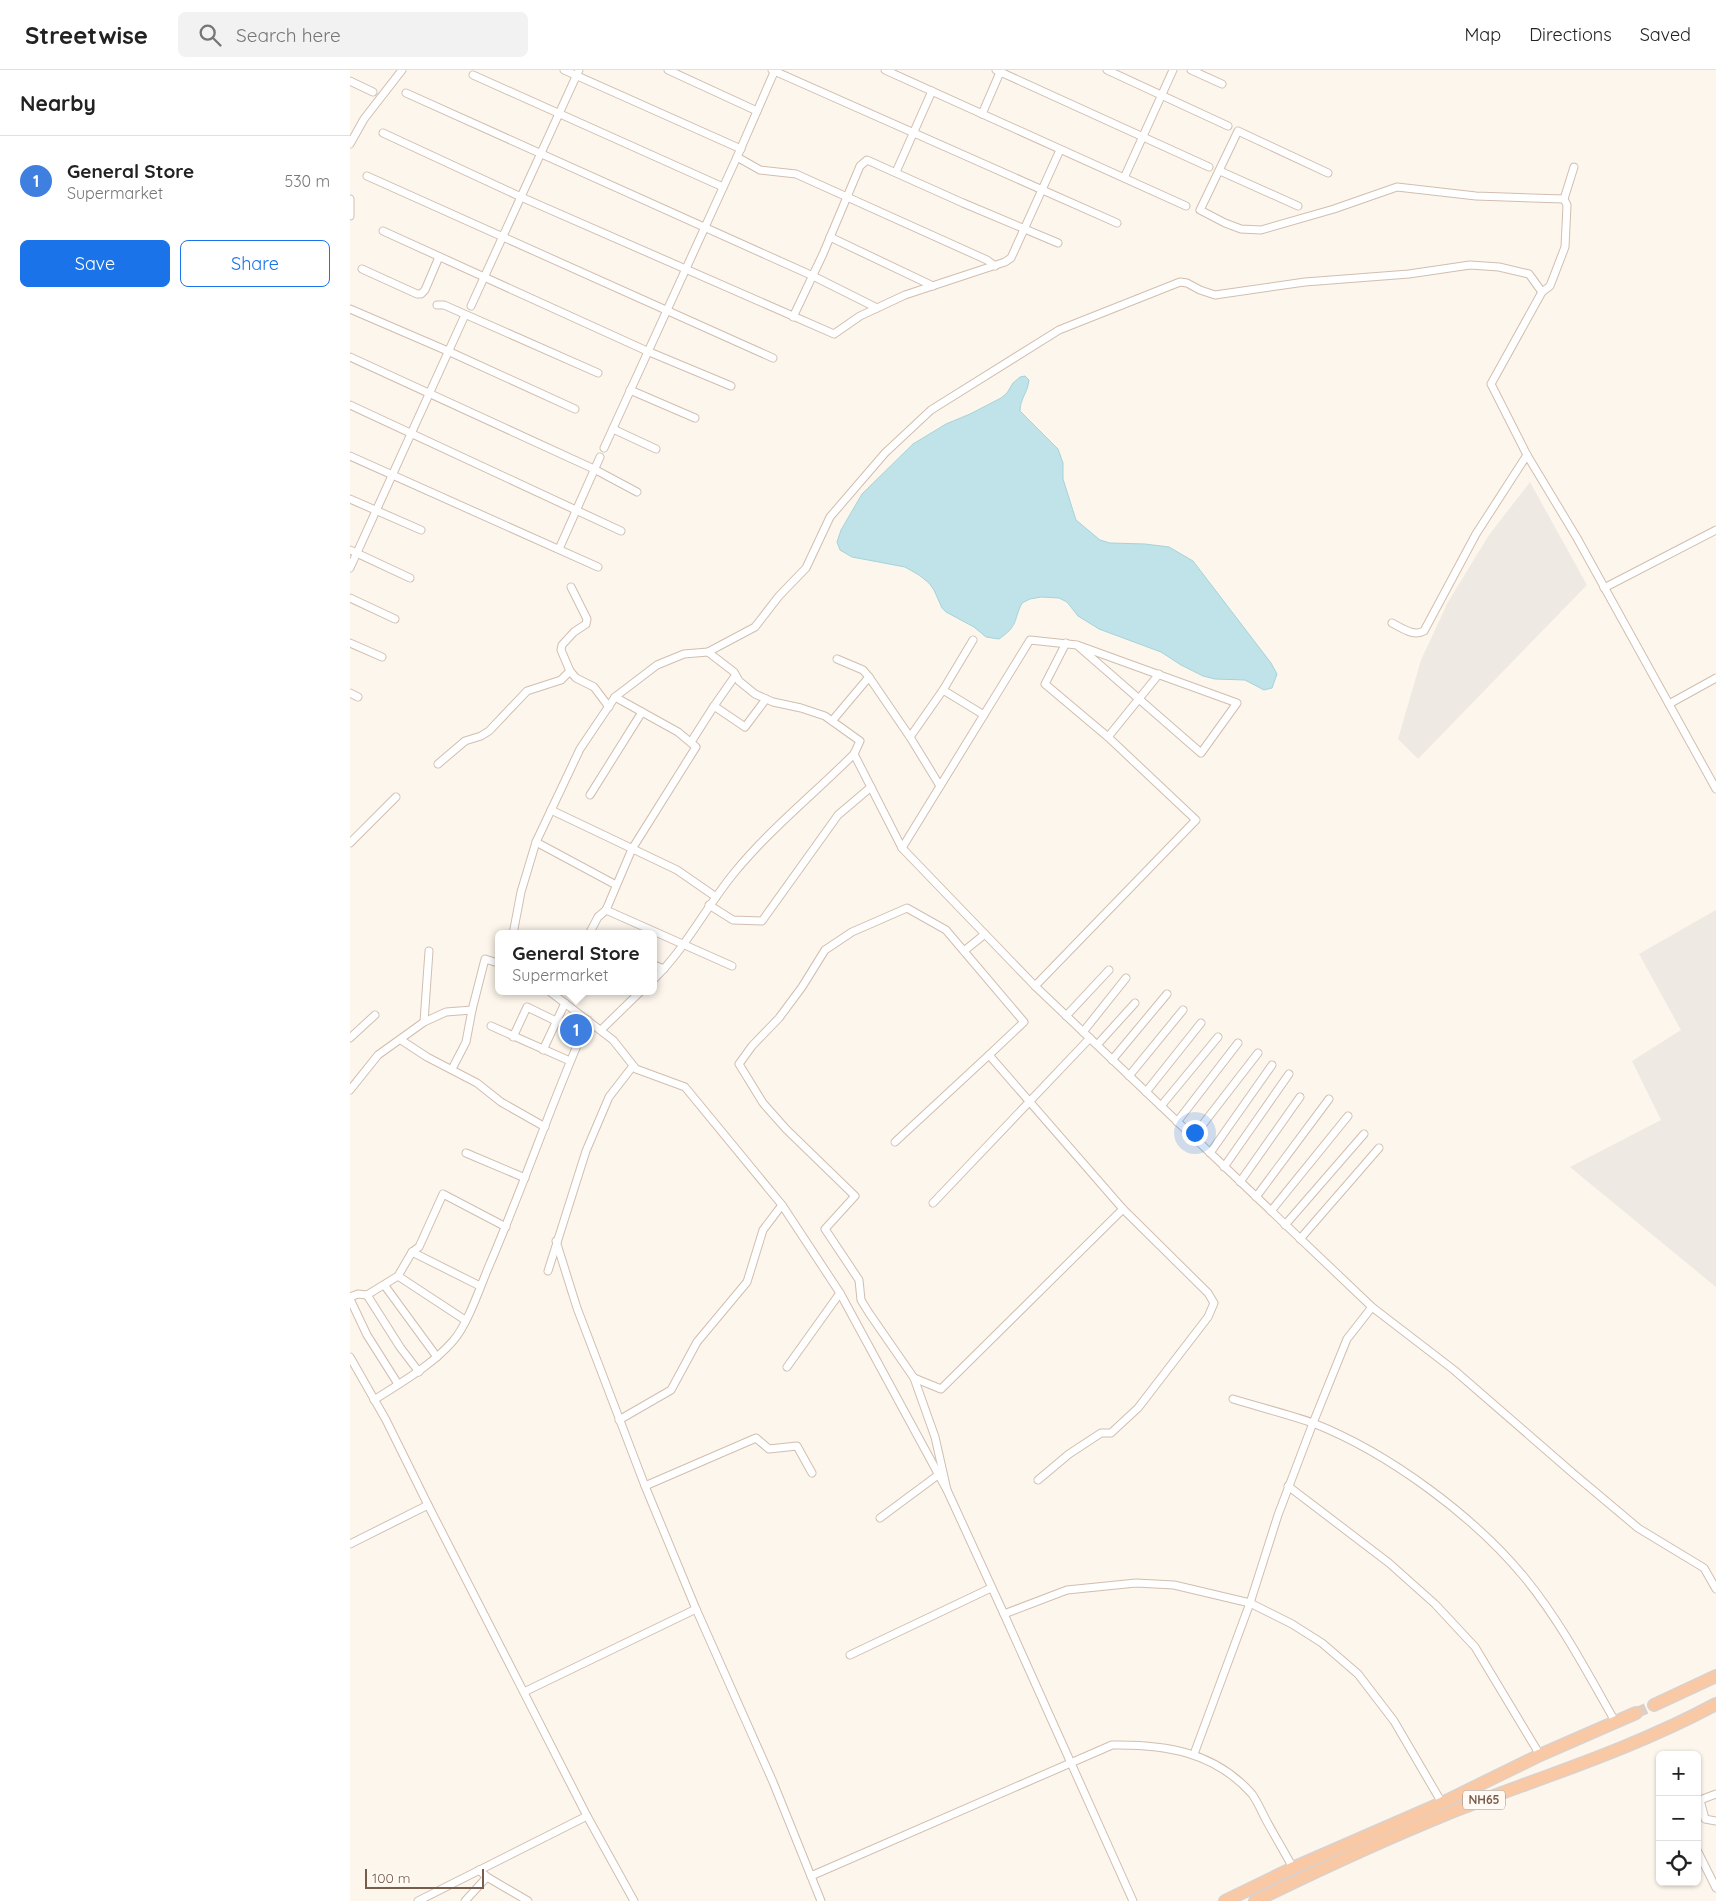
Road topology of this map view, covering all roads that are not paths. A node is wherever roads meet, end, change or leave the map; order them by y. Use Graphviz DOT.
graph roads {
  1 [pos="402,70"];
  2 [pos="564,70"];
  3 [pos="668,70"];
  4 [pos="773,70"];
  5 [pos="885,70"];
  6 [pos="1107,70"];
  7 [pos="1173,70"];
  8 [pos="1191,70"];
  9 [pos="999,71"];
  10 [pos="578,73"];
  11 [pos="473,75"];
  12 [pos="350,81"];
  13 [pos="1222,84"];
  14 [pos="932,91"];
  15 [pos="373,92"];
  16 [pos="406,93"];
  17 [pos="1162,94"];
  18 [pos="757,111"];
  19 [pos="559,113"];
  20 [pos="982,114"];
  21 [pos="1228,126"];
  22 [pos="914,132"];
  23 [pos="383,133"];
  24 [pos="1143,136"];
  25 [pos="350,144"];
  26 [pos="741,149"];
  27 [pos="1060,150"];
  28 [pos="541,154"];
  29 [pos="737,157"];
  30 [pos="1209,167"];
  31 [pos="1574,167"];
  32 [pos="1220,171"];
  33 [pos="896,172"];
  34 [pos="1328,173"];
  35 [pos="367,176"];
  36 [pos="1124,178"];
  37 [pos="723,187"];
  38 [pos="1042,190"];
  39 [pos="521,197"];
  40 [pos="847,197"];
  41 [pos="1564,199"];
  42 [pos="350,200"];
  43 [pos="1186,206"];
  44 [pos="1298,206"];
  45 [pos="350,216"];
  46 [pos="1117,223"];
  47 [pos="704,228"];
  48 [pos="1024,229"];
  49 [pos="382,231"];
  50 [pos="503,237"];
  51 [pos="830,237"];
  52 [pos="1058,243"];
  53 [pos="439,257"];
  54 [pos="995,266"];
  55 [pos="362,269"];
  56 [pos="685,269"];
  57 [pos="812,276"];
  58 [pos="484,277"];
  59 [pos="933,286"];
  60 [pos="1542,292"];
  61 [pos="437,305"];
  62 [pos="470,306"];
  63 [pos="877,308"];
  64 [pos="350,309"];
  65 [pos="666,310"];
  66 [pos="466,315"];
  67 [pos="793,317"];
  68 [pos="647,351"];
  69 [pos="450,352"];
  70 [pos="350,357"];
  71 [pos="773,358"];
  72 [pos="598,373"];
  73 [pos="731,386"];
  74 [pos="630,390"];
  75 [pos="430,395"];
  76 [pos="350,405"];
  77 [pos="575,409"];
  78 [pos="695,418"];
  79 [pos="612,429"];
  80 [pos="412,434"];
  81 [pos="604,448"];
  82 [pos="656,449"];
  83 [pos="1528,455"];
  84 [pos="350,456"];
  85 [pos="600,457"];
  86 [pos="594,469"];
  87 [pos="393,475"];
  88 [pos="637,492"];
  89 [pos="350,500"];
  90 [pos="576,510"];
  91 [pos="376,511"];
  92 [pos="421,530"];
  93 [pos="1716,530"];
  94 [pos="621,531"];
  95 [pos="559,549"];
  96 [pos="354,551"];
  97 [pos="598,567"];
  98 [pos="350,568"];
  99 [pos="410,578"];
  100 [pos="571,587"];
  101 [pos="1604,588"];
  102 [pos="350,598"];
  103 [pos="395,619"];
  104 [pos="1392,624"];
  105 [pos="973,640"];
  106 [pos="1066,643"];
  107 [pos="350,644"];
  108 [pos="1077,645"];
  109 [pos="708,652"];
  110 [pos="382,657"];
  111 [pos="837,659"];
  112 [pos="570,671"];
  113 [pos="1159,674"];
  114 [pos="735,676"];
  115 [pos="869,677"];
  116 [pos="1716,678"];
  117 [pos="943,690"];
  118 [pos="350,693"];
  119 [pos="358,697"];
  120 [pos="615,697"];
  121 [pos="766,699"];
  122 [pos="1139,699"];
  123 [pos="1669,704"];
  124 [pos="609,706"];
  125 [pos="714,706"];
  126 [pos="642,712"];
  127 [pos="984,715"];
  128 [pos="832,721"];
  129 [pos="910,737"];
  130 [pos="1108,737"];
  131 [pos="691,742"];
  132 [pos="854,754"];
  133 [pos="438,764"];
  134 [pos="940,786"];
  135 [pos="871,787"];
  136 [pos="1716,789"];
  137 [pos="590,795"];
  138 [pos="396,797"];
  139 [pos="551,810"];
  140 [pos="536,842"];
  141 [pos="350,843"];
  142 [pos="902,848"];
  143 [pos="632,849"];
  144 [pos="616,885"];
  145 [pos="716,897"];
  146 [pos="709,905"];
  147 [pos="606,910"];
  148 [pos="514,930"];
  149 [pos="591,930"];
  150 [pos="652,930"];
  151 [pos="657,932"];
  152 [pos="985,934"];
  153 [pos="684,944"];
  154 [pos="429,951"];
  155 [pos="964,952"];
  156 [pos="495,962"];
  157 [pos="657,966"];
  158 [pos="732,966"];
  159 [pos="664,969"];
  160 [pos="1108,970"];
  161 [pos="657,976"];
  162 [pos="1126,978"];
  163 [pos="1035,986"];
  164 [pos="1167,994"];
  165 [pos="554,995"];
  166 [pos="637,995"];
  167 [pos="565,1003"];
  168 [pos="1135,1003"];
  169 [pos="472,1010"];
  170 [pos="1183,1010"];
  171 [pos="375,1015"];
  172 [pos="1066,1016"];
  173 [pos="588,1020"];
  174 [pos="556,1021"];
  175 [pos="424,1022"];
  176 [pos="1201,1023"];
  177 [pos="491,1026"];
  178 [pos="601,1030"];
  179 [pos="1083,1032"];
  180 [pos="513,1037"];
  181 [pos="1218,1037"];
  182 [pos="350,1038"];
  183 [pos="1090,1038"];
  184 [pos="401,1040"];
  185 [pos="1238,1043"];
  186 [pos="1097,1046"];
  187 [pos="543,1050"];
  188 [pos="1258,1053"];
  189 [pos="989,1054"];
  190 [pos="1112,1060"];
  191 [pos="570,1061"];
  192 [pos="1272,1065"];
  193 [pos="633,1066"];
  194 [pos="452,1069"];
  195 [pos="1289,1074"];
  196 [pos="1129,1076"];
  197 [pos="350,1090"];
  198 [pos="1146,1092"];
  199 [pos="1300,1097"];
  200 [pos="1329,1099"];
  201 [pos="1029,1101"];
  202 [pos="1161,1106"];
  203 [pos="1348,1116"];
  204 [pos="1177,1122"];
  205 [pos="545,1127"];
  206 [pos="1364,1134"];
  207 [pos="1193,1137"];
  208 [pos="895,1142"];
  209 [pos="1379,1148"];
  210 [pos="466,1153"];
  211 [pos="1210,1153"];
  212 [pos="1224,1167"];
  213 [pos="525,1178"];
  214 [pos="1240,1182"];
  215 [pos="1256,1197"];
  216 [pos="934,1203"];
  217 [pos="782,1206"];
  218 [pos="1122,1209"];
  219 [pos="1271,1211"];
  220 [pos="1285,1224"];
  221 [pos="506,1227"];
  222 [pos="1300,1238"];
  223 [pos="556,1241"];
  224 [pos="412,1252"];
  225 [pos="548,1271"];
  226 [pos="398,1276"];
  227 [pos="385,1286"];
  228 [pos="480,1286"];
  229 [pos="840,1293"];
  230 [pos="367,1295"];
  231 [pos="350,1298"];
  232 [pos="1372,1307"];
  233 [pos="466,1320"];
  234 [pos="437,1357"];
  235 [pos="350,1358"];
  236 [pos="787,1367"];
  237 [pos="419,1372"];
  238 [pos="914,1378"];
  239 [pos="398,1384"];
  240 [pos="1233,1399"];
  241 [pos="374,1400"];
  242 [pos="619,1420"];
  243 [pos="1313,1423"];
  244 [pos="812,1473"];
  245 [pos="938,1475"];
  246 [pos="1038,1480"];
  247 [pos="645,1486"];
  248 [pos="1288,1486"];
  249 [pos="946,1490"];
  250 [pos="428,1505"];
  251 [pos="880,1518"];
  252 [pos="350,1544"];
  253 [pos="991,1588"];
  254 [pos="1716,1590"];
  255 [pos="1250,1603"];
  256 [pos="696,1609"];
  257 [pos="1004,1614"];
  258 [pos="850,1655"];
  259 [pos="1716,1676"];
  260 [pos="524,1692"];
  261 [pos="1716,1704"];
  262 [pos="1654,1705"];
  263 [pos="1636,1713"];
  264 [pos="1616,1723"];
  265 [pos="1194,1754"];
  266 [pos="1540,1755"];
  267 [pos="1071,1762"];
  268 [pos="1716,1794"];
  269 [pos="1701,1802"];
  270 [pos="1442,1803"];
  271 [pos="1701,1808"];
  272 [pos="587,1816"];
  273 [pos="1716,1821"];
  274 [pos="1701,1858"];
  275 [pos="1293,1868"];
  276 [pos="480,1870"];
  277 [pos="811,1876"];
  278 [pos="487,1877"];
  279 [pos="1716,1888"];
  280 [pos="418,1901"];
  281 [pos="465,1901"];
  282 [pos="528,1901"];
  283 [pos="634,1901"];
  284 [pos="821,1901"];
  285 [pos="1133,1901"];
  286 [pos="1225,1901"];
  287 [pos="1255,1901"];
  1 -- 25 [label="street"];
  2 -- 10 [label="street"];
  3 -- 18 [label="street"];
  4 -- 18 [label="street"];
  4 -- 22 [label="street"];
  5 -- 14 [label="street"];
  6 -- 17 [label="street"];
  7 -- 17 [label="street"];
  8 -- 13 [label="street"];
  9 -- 20 [label="street"];
  9 -- 24 [label="street"];
  10 -- 19 [label="street"];
  10 -- 26 [label="street"];
  11 -- 19 [label="street"];
  12 -- 15 [label="street"];
  14 -- 20 [label="street"];
  14 -- 22 [label="street"];
  16 -- 28 [label="street"];
  17 -- 21 [label="street"];
  17 -- 24 [label="street"];
  18 -- 26 [label="street"];
  19 -- 28 [label="street"];
  19 -- 37 [label="street"];
  20 -- 27 [label="street"];
  22 -- 33 [label="street"];
  22 -- 38 [label="street"];
  23 -- 39 [label="street"];
  24 -- 30 [label="street"];
  24 -- 36 [label="street"];
  26 -- 29 [label="street"];
  27 -- 36 [label="street"];
  27 -- 38 [label="street"];
  28 -- 39 [label="street"];
  28 -- 47 [label="street"];
  29 -- 37 [label="street"];
  29 -- 40 [label="street"];
  31 -- 41 [label="street"];
  32 -- 34 [label="street"];
  32 -- 41 [label="street"];
  32 -- 44 [label="street"];
  33 -- 40 [label="street"];
  33 -- 48 [label="street"];
  35 -- 50 [label="street"];
  36 -- 43 [label="street"];
  37 -- 47 [label="street"];
  38 -- 46 [label="street"];
  38 -- 48 [label="street"];
  39 -- 50 [label="street"];
  39 -- 56 [label="street"];
  40 -- 51 [label="street"];
  40 -- 54 [label="street"];
  41 -- 60 [label="street"];
  42 -- 45 [label="street"];
  47 -- 56 [label="street"];
  47 -- 57 [label="street"];
  48 -- 52 [label="street"];
  48 -- 54 [label="street"];
  49 -- 53 [label="street"];
  50 -- 58 [label="street"];
  50 -- 65 [label="street"];
  51 -- 57 [label="street"];
  51 -- 59 [label="street"];
  53 -- 55 [label="street"];
  53 -- 58 [label="street"];
  54 -- 59 [label="street"];
  56 -- 65 [label="street"];
  56 -- 67 [label="street"];
  57 -- 63 [label="street"];
  57 -- 67 [label="street"];
  58 -- 62 [label="street"];
  58 -- 68 [label="street"];
  59 -- 63 [label="street"];
  60 -- 83 [label="street"];
  60 -- 109 [label="street"];
  61 -- 66 [label="street"];
  63 -- 67 [label="street"];
  64 -- 69 [label="street"];
  65 -- 68 [label="street"];
  65 -- 71 [label="street"];
  66 -- 69 [label="street"];
  66 -- 72 [label="street"];
  68 -- 73 [label="street"];
  68 -- 74 [label="street"];
  69 -- 75 [label="street"];
  69 -- 77 [label="street"];
  70 -- 75 [label="street"];
  74 -- 78 [label="street"];
  74 -- 79 [label="street"];
  75 -- 80 [label="street"];
  75 -- 86 [label="street"];
  76 -- 80 [label="street"];
  79 -- 81 [label="street"];
  79 -- 82 [label="street"];
  80 -- 87 [label="street"];
  80 -- 90 [label="street"];
  83 -- 101 [label="street"];
  83 -- 104 [label="street"];
  84 -- 87 [label="street"];
  85 -- 86 [label="street"];
  86 -- 88 [label="street"];
  86 -- 90 [label="street"];
  87 -- 91 [label="street"];
  87 -- 95 [label="street"];
  89 -- 91 [label="street"];
  90 -- 94 [label="street"];
  90 -- 95 [label="street"];
  91 -- 92 [label="street"];
  91 -- 96 [label="street"];
  93 -- 101 [label="street"];
  95 -- 97 [label="street"];
  96 -- 98 [label="street"];
  96 -- 99 [label="street"];
  100 -- 112 [label="street"];
  101 -- 123 [label="street"];
  102 -- 103 [label="street"];
  105 -- 117 [label="street"];
  106 -- 108 [label="street"];
  106 -- 127 [label="street"];
  106 -- 130 [label="street"];
  107 -- 110 [label="street"];
  108 -- 113 [label="street"];
  108 -- 122 [label="street"];
  109 -- 114 [label="street"];
  109 -- 120 [label="street"];
  111 -- 115 [label="street"];
  112 -- 124 [label="street"];
  112 -- 133 [label="street"];
  113 -- 122 [label="street"];
  113 -- 122 [label="street"];
  114 -- 121 [label="street"];
  114 -- 125 [label="street"];
  115 -- 128 [label="street"];
  115 -- 129 [label="street"];
  116 -- 123 [label="street"];
  117 -- 127 [label="street"];
  117 -- 129 [label="street"];
  118 -- 119 [label="street"];
  120 -- 124 [label="street"];
  120 -- 126 [label="street"];
  121 -- 125 [label="street"];
  121 -- 128 [label="street"];
  122 -- 130 [label="street"];
  123 -- 136 [label="street"];
  124 -- 139 [label="street"];
  125 -- 131 [label="street"];
  126 -- 131 [label="street"];
  126 -- 137 [label="street"];
  127 -- 134 [label="street"];
  128 -- 132 [label="street"];
  129 -- 134 [label="street"];
  130 -- 163 [label="street"];
  131 -- 143 [label="street"];
  132 -- 135 [label="street"];
  132 -- 145 [label="street"];
  134 -- 142 [label="street"];
  135 -- 142 [label="street"];
  135 -- 146 [label="street"];
  138 -- 141 [label="street"];
  139 -- 140 [label="street"];
  139 -- 143 [label="street"];
  140 -- 144 [label="street"];
  140 -- 148 [label="street"];
  142 -- 152 [label="street"];
  143 -- 144 [label="street"];
  143 -- 145 [label="street"];
  144 -- 147 [label="street"];
  145 -- 146 [label="street"];
  146 -- 153 [label="street"];
  147 -- 149 [label="street"];
  147 -- 150 [label="street"];
  151 -- 153 [label="street"];
  152 -- 155 [label="street"];
  152 -- 163 [label="street"];
  153 -- 158 [label="street"];
  153 -- 159 [label="street"];
  154 -- 175 [label="street"];
  155 -- 189 [label="street"];
  155 -- 238 [label="street"];
  156 -- 169 [label="street"];
  157 -- 159 [label="street"];
  159 -- 161 [label="street"];
  160 -- 172 [label="street"];
  162 -- 179 [label="street"];
  163 -- 172 [label="street"];
  164 -- 190 [label="street"];
  165 -- 167 [label="street"];
  166 -- 178 [label="street"];
  167 -- 173 [label="street"];
  167 -- 174 [label="street"];
  168 -- 186 [label="street"];
  169 -- 175 [label="street"];
  169 -- 194 [label="street"];
  170 -- 196 [label="street"];
  171 -- 182 [label="street"];
  172 -- 179 [label="street"];
  173 -- 178 [label="street"];
  173 -- 191 [label="street"];
  174 -- 180 [label="street"];
  174 -- 187 [label="street"];
  175 -- 184 [label="street"];
  176 -- 198 [label="street"];
  177 -- 180 [label="street"];
  178 -- 193 [label="street"];
  179 -- 183 [label="street"];
  180 -- 187 [label="street"];
  181 -- 202 [label="street"];
  183 -- 186 [label="street"];
  183 -- 201 [label="street"];
  184 -- 194 [label="street"];
  184 -- 197 [label="street"];
  185 -- 204 [label="street"];
  186 -- 190 [label="street"];
  187 -- 191 [label="street"];
  188 -- 207 [label="street"];
  189 -- 201 [label="street"];
  189 -- 208 [label="street"];
  190 -- 196 [label="street"];
  191 -- 205 [label="street"];
  192 -- 211 [label="street"];
  193 -- 217 [label="street"];
  193 -- 223 [label="street"];
  194 -- 205 [label="street"];
  195 -- 212 [label="street"];
  196 -- 198 [label="street"];
  198 -- 202 [label="street"];
  199 -- 214 [label="street"];
  200 -- 215 [label="street"];
  201 -- 216 [label="street"];
  201 -- 218 [label="street"];
  202 -- 204 [label="street"];
  203 -- 219 [label="street"];
  204 -- 207 [label="street"];
  205 -- 213 [label="street"];
  206 -- 220 [label="street"];
  207 -- 211 [label="street"];
  209 -- 222 [label="street"];
  210 -- 213 [label="street"];
  211 -- 212 [label="street"];
  212 -- 214 [label="street"];
  213 -- 221 [label="street"];
  214 -- 215 [label="street"];
  215 -- 219 [label="street"];
  217 -- 229 [label="street"];
  217 -- 242 [label="street"];
  218 -- 238 [label="street"];
  218 -- 246 [label="street"];
  219 -- 220 [label="street"];
  220 -- 222 [label="street"];
  221 -- 224 [label="street"];
  221 -- 228 [label="street"];
  222 -- 232 [label="street"];
  223 -- 225 [label="street"];
  223 -- 242 [label="street"];
  224 -- 226 [label="street"];
  224 -- 228 [label="street"];
  226 -- 227 [label="street"];
  226 -- 233 [label="street"];
  227 -- 230 [label="street"];
  227 -- 234 [label="street"];
  228 -- 233 [label="street"];
  229 -- 236 [label="street"];
  229 -- 245 [label="street"];
  230 -- 231 [label="street"];
  230 -- 237 [label="street"];
  231 -- 239 [label="street"];
  232 -- 243 [label="street"];
  232 -- 254 [label="street"];
  233 -- 234 [label="street"];
  234 -- 237 [label="street"];
  235 -- 241 [label="street"];
  237 -- 239 [label="street"];
  238 -- 249 [label="street"];
  239 -- 241 [label="street"];
  240 -- 243 [label="street"];
  241 -- 250 [label="street"];
  242 -- 247 [label="street"];
  243 -- 248 [label="street"];
  243 -- 264 [label="street"];
  244 -- 247 [label="street"];
  245 -- 249 [label="street"];
  245 -- 251 [label="street"];
  247 -- 256 [label="street"];
  248 -- 255 [label="street"];
  248 -- 266 [label="street"];
  249 -- 253 [label="street"];
  250 -- 252 [label="street"];
  250 -- 260 [label="street"];
  253 -- 257 [label="street"];
  253 -- 258 [label="street"];
  255 -- 257 [label="street"];
  255 -- 265 [label="street"];
  255 -- 270 [label="street"];
  256 -- 260 [label="street"];
  256 -- 277 [label="street"];
  257 -- 267 [label="street"];
  259 -- 262 [label="highway"];
  260 -- 272 [label="street"];
  261 -- 287 [label="highway, NH65"];
  263 -- 264 [label="highway, NH65"];
  264 -- 266 [label="highway, NH65"];
  265 -- 267 [label="street"];
  265 -- 275 [label="street"];
  266 -- 270 [label="highway, NH65"];
  267 -- 277 [label="street"];
  267 -- 285 [label="street"];
  268 -- 269 [label="street"];
  270 -- 275 [label="highway, NH65"];
  271 -- 273 [label="street"];
  272 -- 276 [label="street"];
  272 -- 283 [label="street"];
  274 -- 279 [label="street"];
  275 -- 286 [label="highway, NH65"];
  276 -- 278 [label="street"];
  276 -- 280 [label="street"];
  277 -- 284 [label="street"];
  278 -- 281 [label="street"];
  278 -- 282 [label="street"];
}
